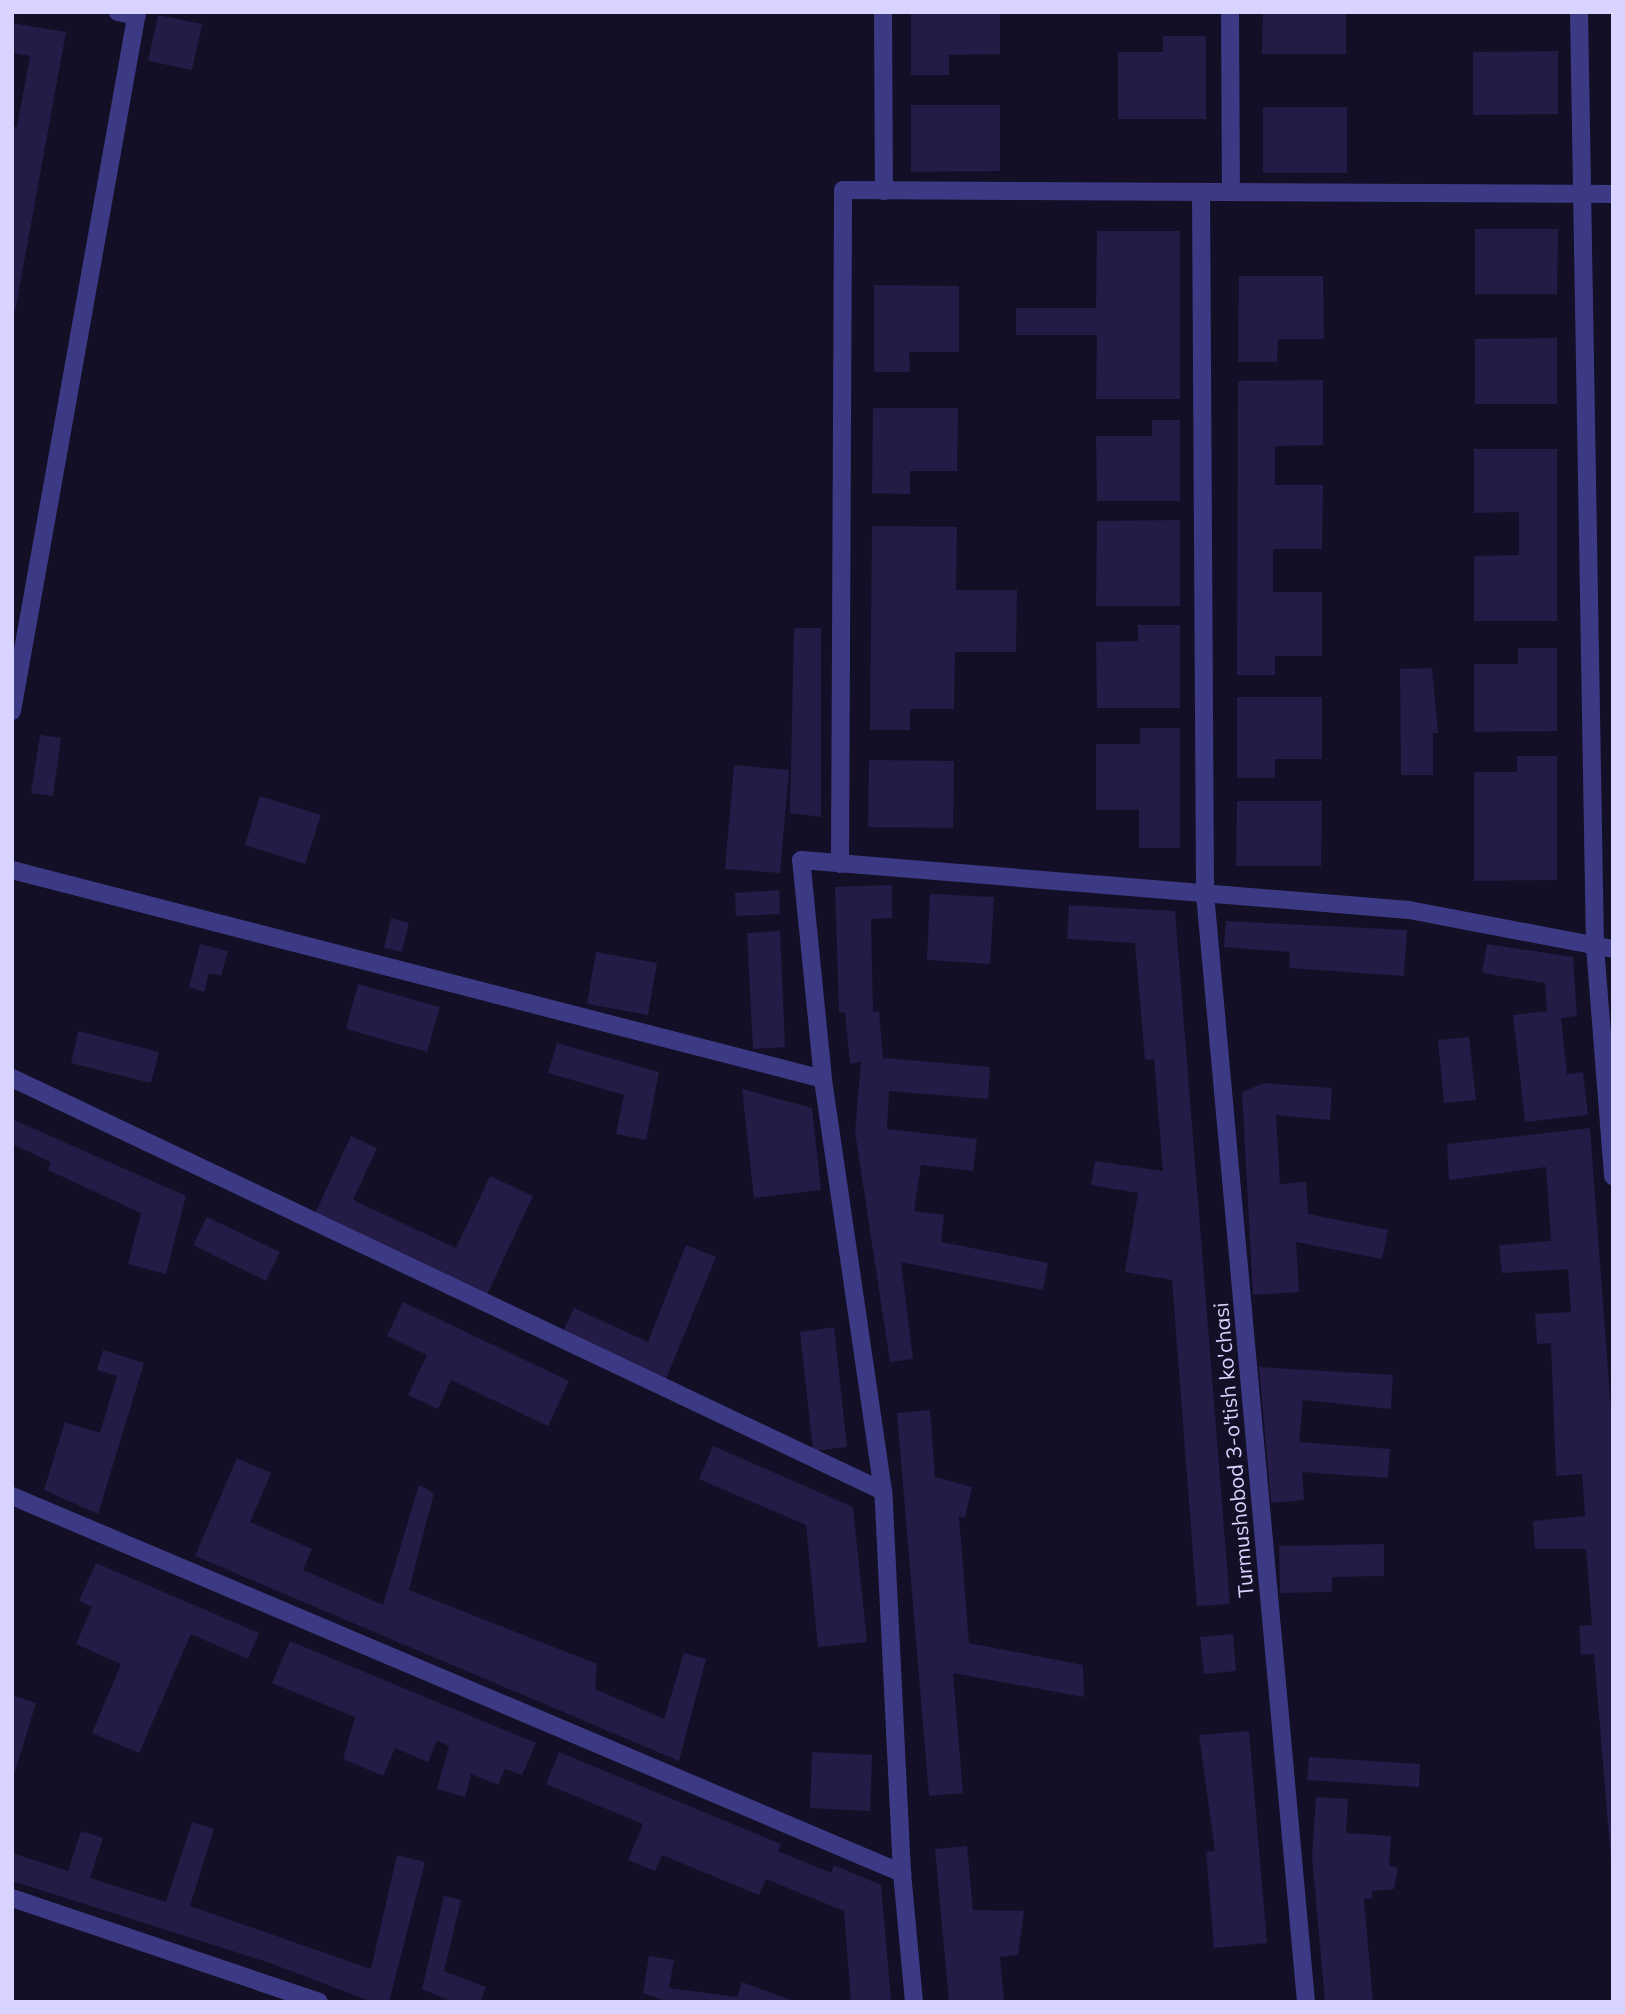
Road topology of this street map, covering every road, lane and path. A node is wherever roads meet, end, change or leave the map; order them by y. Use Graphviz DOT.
graph roads {
  1 [pos="118,12"];
  2 [pos="883,12"];
  3 [pos="1230,12"];
  4 [pos="1579,12"];
  5 [pos="137,14"];
  6 [pos="884,191"];
  7 [pos="1201,192"];
  8 [pos="1231,192"];
  9 [pos="1580,194"];
  10 [pos="1613,194"];
  11 [pos="12,711"];
  12 [pos="840,864"];
  13 [pos="12,870"];
  14 [pos="1205,894"];
  15 [pos="1595,946"];
  16 [pos="1613,949"];
  17 [pos="12,1078"];
  18 [pos="823,1079"];
  19 [pos="1613,1176"];
  20 [pos="883,1491"];
  21 [pos="12,1496"];
  22 [pos="902,1874"];
  23 [pos="12,1898"];
  24 [pos="319,2002"];
  25 [pos="914,2002"];
  26 [pos="1306,2002"];
  1 -- 5 [label="street"];
  2 -- 6 [label="street"];
  3 -- 8 [label="street"];
  4 -- 9 [label="street"];
  5 -- 11 [label="street"];
  6 -- 7 [label="street"];
  6 -- 12 [label="street"];
  7 -- 8 [label="street"];
  7 -- 14 [label="street, Turmushobod 3-o'tish ko'chasi"];
  8 -- 9 [label="street"];
  9 -- 10 [label="street"];
  9 -- 15 [label="street"];
  12 -- 14 [label="street"];
  12 -- 18 [label="street"];
  13 -- 18 [label="street"];
  14 -- 15 [label="street"];
  14 -- 26 [label="street, Turmushobod 3-o'tish ko'chasi"];
  15 -- 16 [label="street"];
  15 -- 19 [label="street"];
  17 -- 20 [label="street"];
  18 -- 20 [label="street"];
  20 -- 22 [label="street"];
  21 -- 22 [label="street"];
  22 -- 25 [label="street"];
  23 -- 24 [label="street"];
}
